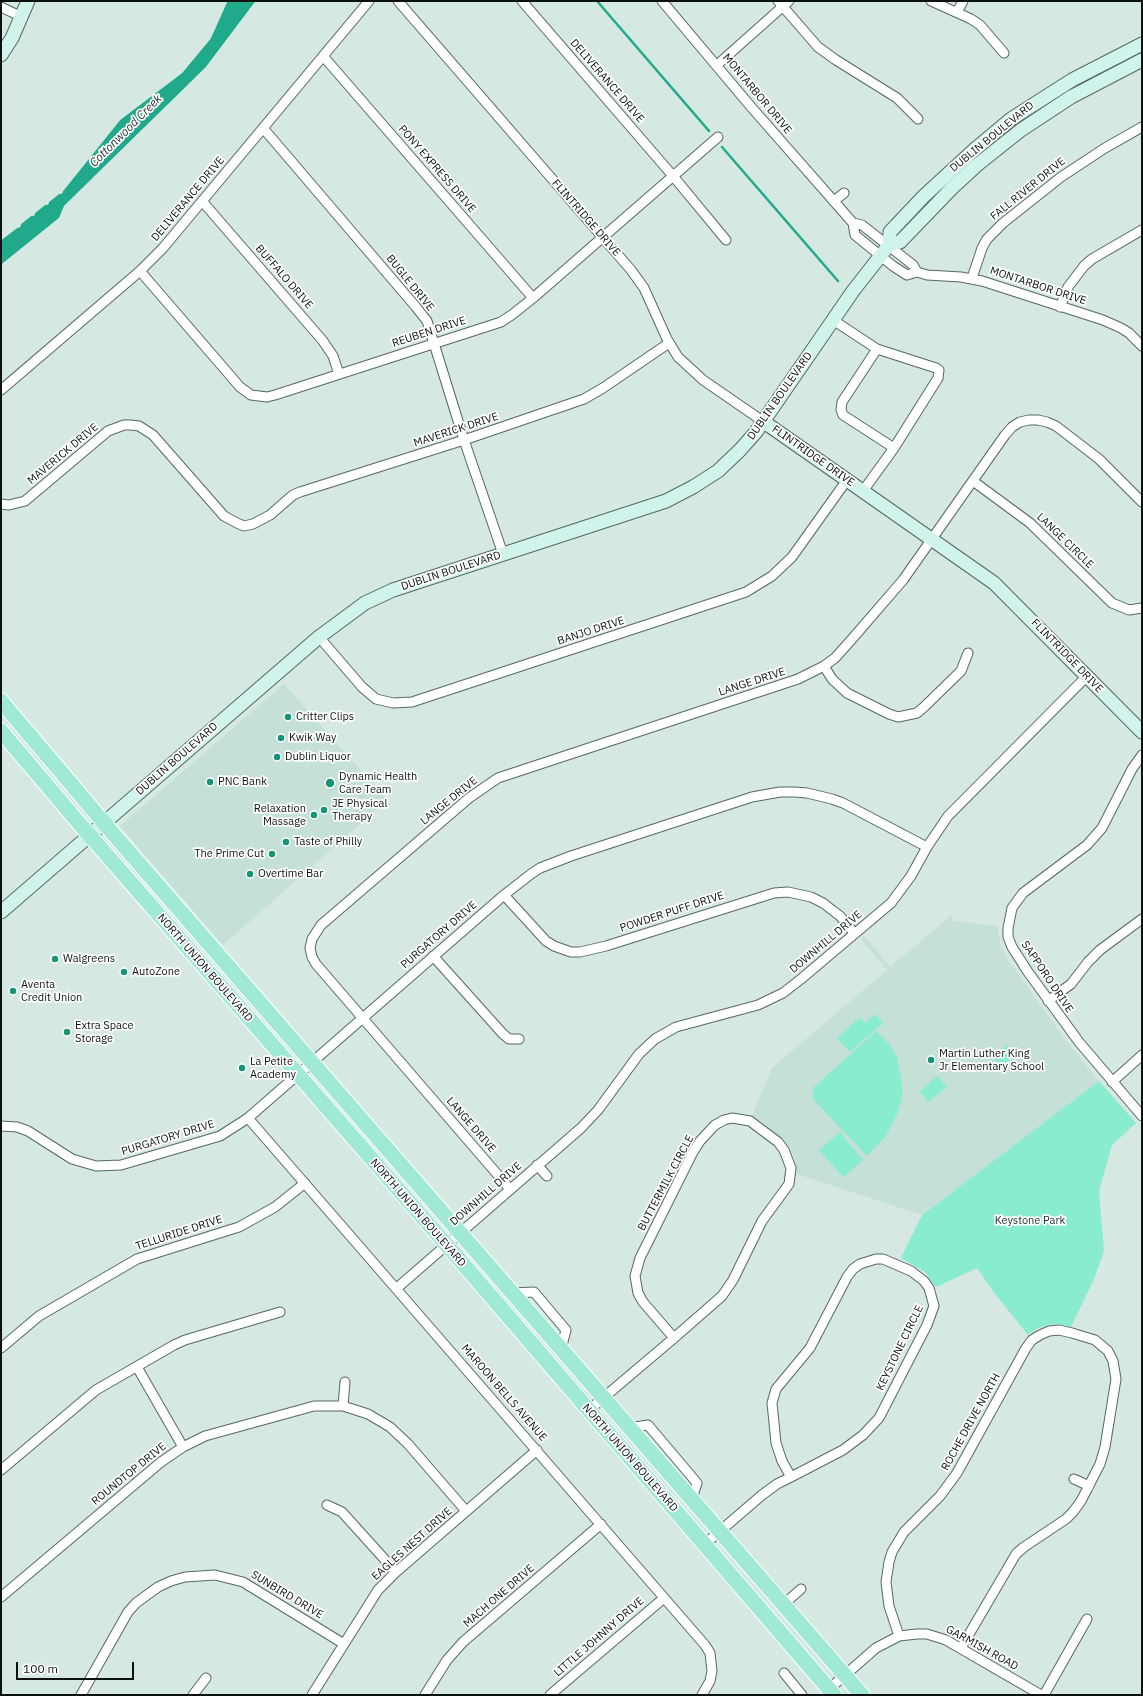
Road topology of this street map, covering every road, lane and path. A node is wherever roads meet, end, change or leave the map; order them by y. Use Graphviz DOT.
graph roads {
  1 [pos="28,1"];
  2 [pos="369,1"];
  3 [pos="398,1"];
  4 [pos="522,1"];
  5 [pos="662,1"];
  6 [pos="931,1"];
  7 [pos="963,1"];
  8 [pos="783,3"];
  9 [pos="1,7"];
  10 [pos="957,12"];
  11 [pos="22,17"];
  12 [pos="1142,44"];
  13 [pos="1004,53"];
  14 [pos="1,55"];
  15 [pos="323,56"];
  16 [pos="1142,60"];
  17 [pos="717,65"];
  18 [pos="918,119"];
  19 [pos="1142,127"];
  20 [pos="263,128"];
  21 [pos="718,137"];
  22 [pos="673,176"];
  23 [pos="844,193"];
  24 [pos="202,201"];
  25 [pos="834,201"];
  26 [pos="853,223"];
  27 [pos="1142,230"];
  28 [pos="603,237"];
  29 [pos="726,240"];
  30 [pos="889,246"];
  31 [pos="880,256"];
  32 [pos="140,271"];
  33 [pos="917,272"];
  34 [pos="972,278"];
  35 [pos="533,298"];
  36 [pos="1060,306"];
  37 [pos="833,320"];
  38 [pos="435,343"];
  39 [pos="669,343"];
  40 [pos="1142,346"];
  41 [pos="877,349"];
  42 [pos="339,374"];
  43 [pos="1,390"];
  44 [pos="764,422"];
  45 [pos="464,440"];
  46 [pos="894,448"];
  47 [pos="847,480"];
  48 [pos="973,481"];
  49 [pos="863,491"];
  50 [pos="1142,502"];
  51 [pos="1,504"];
  52 [pos="932,538"];
  53 [pos="503,554"];
  54 [pos="1142,608"];
  55 [pos="319,636"];
  56 [pos="968,653"];
  57 [pos="824,666"];
  58 [pos="1086,677"];
  59 [pos="1,701"];
  60 [pos="1,731"];
  61 [pos="1142,732"];
  62 [pos="1142,755"];
  63 [pos="104,822"];
  64 [pos="89,835"];
  65 [pos="927,847"];
  66 [pos="504,895"];
  67 [pos="1,912"];
  68 [pos="1142,919"];
  69 [pos="854,933"];
  70 [pos="433,956"];
  71 [pos="1048,1000"];
  72 [pos="361,1018"];
  73 [pos="519,1039"];
  74 [pos="1142,1055"];
  75 [pos="312,1062"];
  76 [pos="297,1074"];
  77 [pos="1112,1082"];
  78 [pos="1142,1116"];
  79 [pos="248,1118"];
  80 [pos="1,1126"];
  81 [pos="537,1165"];
  82 [pos="547,1176"];
  83 [pos="305,1183"];
  84 [pos="510,1189"];
  85 [pos="460,1232"];
  86 [pos="446,1245"];
  87 [pos="396,1288"];
  88 [pos="280,1312"];
  89 [pos="674,1338"];
  90 [pos="1,1348"];
  91 [pos="137,1367"];
  92 [pos="345,1382"];
  93 [pos="603,1398"];
  94 [pos="343,1406"];
  95 [pos="589,1410"];
  96 [pos="183,1447"];
  97 [pos="537,1450"];
  98 [pos="1,1470"];
  99 [pos="791,1477"];
  100 [pos="1074,1479"];
  101 [pos="1089,1486"];
  102 [pos="327,1505"];
  103 [pos="466,1511"];
  104 [pos="601,1524"];
  105 [pos="720,1530"];
  106 [pos="705,1544"];
  107 [pos="396,1572"];
  108 [pos="801,1589"];
  109 [pos="1,1597"];
  110 [pos="664,1598"];
  111 [pos="784,1604"];
  112 [pos="1087,1619"];
  113 [pos="899,1636"];
  114 [pos="344,1644"];
  115 [pos="961,1648"];
  116 [pos="784,1674"];
  117 [pos="844,1675"];
  118 [pos="206,1678"];
  119 [pos="832,1692"];
  120 [pos="81,1695"];
  121 [pos="193,1695"];
  122 [pos="312,1695"];
  123 [pos="424,1695"];
  124 [pos="550,1695"];
  125 [pos="702,1695"];
  126 [pos="802,1695"];
  127 [pos="862,1695"];
  128 [pos="1043,1695"];
  1 -- 11 [label="main road"];
  2 -- 15 [label="street, DELIVERANCE DRIVE"];
  3 -- 28 [label="street, FLINTRIDGE DRIVE"];
  4 -- 22 [label="street, DELIVERANCE DRIVE"];
  5 -- 17 [label="street, MONTARBOR DRIVE"];
  6 -- 10 [label="street"];
  7 -- 10 [label="street"];
  8 -- 17 [label="street"];
  8 -- 18 [label="street"];
  9 -- 11 [label="street"];
  10 -- 13 [label="street"];
  11 -- 14 [label="main road"];
  12 -- 30 [label="main road, DUBLIN BOULEVARD"];
  15 -- 20 [label="street, DELIVERANCE DRIVE"];
  15 -- 35 [label="street, PONY EXPRESS DRIVE"];
  16 -- 30 [label="main road, DUBLIN BOULEVARD"];
  17 -- 25 [label="street, MONTARBOR DRIVE"];
  19 -- 34 [label="street, FALL RIVER DRIVE"];
  20 -- 24 [label="street, DELIVERANCE DRIVE"];
  20 -- 38 [label="street, BUGLE DRIVE"];
  21 -- 22 [label="street, REUBEN DRIVE"];
  22 -- 28 [label="street, REUBEN DRIVE"];
  22 -- 29 [label="street, DELIVERANCE DRIVE"];
  23 -- 25 [label="street"];
  24 -- 32 [label="street, DELIVERANCE DRIVE"];
  24 -- 42 [label="street, BUFFALO DRIVE"];
  25 -- 26 [label="street, MONTARBOR DRIVE"];
  26 -- 30 [label="street, MONTARBOR DRIVE"];
  26 -- 31 [label="street, MONTARBOR DRIVE"];
  27 -- 36 [label="street"];
  28 -- 35 [label="street, REUBEN DRIVE"];
  28 -- 39 [label="street, FLINTRIDGE DRIVE"];
  30 -- 31 [label="main road, DUBLIN BOULEVARD"];
  30 -- 33 [label="street, MONTARBOR DRIVE"];
  31 -- 33 [label="street, MONTARBOR DRIVE"];
  31 -- 37 [label="main road, DUBLIN BOULEVARD"];
  32 -- 42 [label="street, REUBEN DRIVE"];
  32 -- 43 [label="street, DELIVERANCE DRIVE"];
  33 -- 34 [label="street, MONTARBOR DRIVE"];
  34 -- 36 [label="street, MONTARBOR DRIVE"];
  35 -- 38 [label="street, REUBEN DRIVE"];
  36 -- 40 [label="street, MONTARBOR DRIVE"];
  37 -- 41 [label="street"];
  37 -- 44 [label="main road, DUBLIN BOULEVARD"];
  38 -- 42 [label="street, REUBEN DRIVE"];
  38 -- 45 [label="street, BUGLE DRIVE"];
  39 -- 44 [label="street, FLINTRIDGE DRIVE"];
  39 -- 45 [label="street, MAVERICK DRIVE"];
  41 -- 46 [label="street"];
  41 -- 46 [label="street"];
  44 -- 47 [label="main road, FLINTRIDGE DRIVE"];
  44 -- 53 [label="main road, DUBLIN BOULEVARD"];
  45 -- 51 [label="street, MAVERICK DRIVE"];
  45 -- 53 [label="street, BUGLE DRIVE"];
  46 -- 49 [label="street"];
  47 -- 49 [label="main road, FLINTRIDGE DRIVE"];
  47 -- 55 [label="street, BANJO DRIVE"];
  48 -- 50 [label="street"];
  48 -- 52 [label="street"];
  48 -- 54 [label="street, LANGE CIRCLE"];
  49 -- 52 [label="main road, FLINTRIDGE DRIVE"];
  52 -- 57 [label="street, LANGE DRIVE"];
  52 -- 58 [label="main road, FLINTRIDGE DRIVE"];
  53 -- 55 [label="main road, DUBLIN BOULEVARD"];
  55 -- 63 [label="main road, DUBLIN BOULEVARD"];
  56 -- 57 [label="street"];
  57 -- 72 [label="street, LANGE DRIVE"];
  58 -- 61 [label="main road, FLINTRIDGE DRIVE"];
  58 -- 65 [label="street, DOWNHILL DRIVE"];
  59 -- 63 [label="main road, NORTH UNION BOULEVARD"];
  60 -- 64 [label="main road, NORTH UNION BOULEVARD"];
  62 -- 71 [label="street, SAPPORO DRIVE"];
  63 -- 64 [label="main road, DUBLIN BOULEVARD"];
  63 -- 75 [label="main road, NORTH UNION BOULEVARD"];
  64 -- 67 [label="main road, DUBLIN BOULEVARD"];
  64 -- 76 [label="main road, NORTH UNION BOULEVARD"];
  65 -- 66 [label="street, PURGATORY DRIVE"];
  65 -- 69 [label="street, DOWNHILL DRIVE"];
  66 -- 69 [label="street, POWDER PUFF DRIVE"];
  66 -- 70 [label="street, PURGATORY DRIVE"];
  68 -- 71 [label="street"];
  69 -- 81 [label="street, DOWNHILL DRIVE"];
  70 -- 72 [label="street, PURGATORY DRIVE"];
  70 -- 73 [label="street"];
  71 -- 77 [label="street, SAPPORO DRIVE"];
  72 -- 75 [label="street, PURGATORY DRIVE"];
  72 -- 84 [label="street, LANGE DRIVE"];
  74 -- 77 [label="street"];
  75 -- 76 [label="street, PURGATORY DRIVE"];
  75 -- 85 [label="main road, NORTH UNION BOULEVARD"];
  76 -- 79 [label="street, PURGATORY DRIVE"];
  76 -- 86 [label="main road, NORTH UNION BOULEVARD"];
  77 -- 78 [label="street, SAPPORO DRIVE"];
  79 -- 80 [label="street, PURGATORY DRIVE"];
  79 -- 83 [label="street, MAROON BELLS AVENUE"];
  81 -- 82 [label="street, DOWNHILL DRIVE"];
  81 -- 84 [label="street, DOWNHILL DRIVE"];
  83 -- 87 [label="street, MAROON BELLS AVENUE"];
  83 -- 90 [label="street, TELLURIDE DRIVE"];
  84 -- 85 [label="street, DOWNHILL DRIVE"];
  85 -- 86 [label="street, DOWNHILL DRIVE"];
  85 -- 93 [label="main road, NORTH UNION BOULEVARD"];
  86 -- 87 [label="street, DOWNHILL DRIVE"];
  86 -- 95 [label="main road, NORTH UNION BOULEVARD"];
  87 -- 97 [label="street, MAROON BELLS AVENUE"];
  88 -- 91 [label="street"];
  89 -- 89 [label="street, BUTTERMILK CIRCLE"];
  89 -- 93 [label="street, BUTTERMILK CIRCLE"];
  91 -- 96 [label="street"];
  91 -- 98 [label="street"];
  92 -- 94 [label="street"];
  93 -- 95 [label="street, BUTTERMILK CIRCLE"];
  93 -- 105 [label="main road, NORTH UNION BOULEVARD"];
  94 -- 96 [label="street, ROUNDTOP DRIVE"];
  94 -- 103 [label="street, ROUNDTOP DRIVE"];
  95 -- 106 [label="main road, NORTH UNION BOULEVARD"];
  96 -- 109 [label="street, ROUNDTOP DRIVE"];
  97 -- 103 [label="street, EAGLES NEST DRIVE"];
  97 -- 104 [label="street, MAROON BELLS AVENUE"];
  99 -- 99 [label="street, KEYSTONE CIRCLE"];
  99 -- 105 [label="street, KEYSTONE CIRCLE"];
  100 -- 101 [label="street"];
  101 -- 113 [label="street, ROCHE DRIVE NORTH"];
  101 -- 115 [label="street, ROCHE DRIVE NORTH"];
  102 -- 107 [label="street"];
  103 -- 107 [label="street, EAGLES NEST DRIVE"];
  104 -- 110 [label="street, MAROON BELLS AVENUE"];
  104 -- 123 [label="street, MACH ONE DRIVE"];
  105 -- 106 [label="street, KEYSTONE CIRCLE"];
  105 -- 111 [label="main road, NORTH UNION BOULEVARD"];
  106 -- 119 [label="main road, NORTH UNION BOULEVARD"];
  107 -- 114 [label="street, EAGLES NEST DRIVE"];
  108 -- 111 [label="street"];
  110 -- 124 [label="street, LITTLE JOHNNY DRIVE"];
  110 -- 125 [label="street, MAROON BELLS AVENUE"];
  111 -- 117 [label="main road, NORTH UNION BOULEVARD"];
  112 -- 128 [label="street"];
  113 -- 115 [label="street, GARMISH ROAD"];
  113 -- 117 [label="street, GARMISH ROAD"];
  114 -- 120 [label="street, SUNBIRD DRIVE"];
  114 -- 122 [label="street, EAGLES NEST DRIVE"];
  115 -- 128 [label="street, GARMISH ROAD"];
  116 -- 126 [label="street"];
  117 -- 119 [label="street, GARMISH ROAD"];
  117 -- 127 [label="main road, NORTH UNION BOULEVARD"];
  118 -- 121 [label="street"];
}
